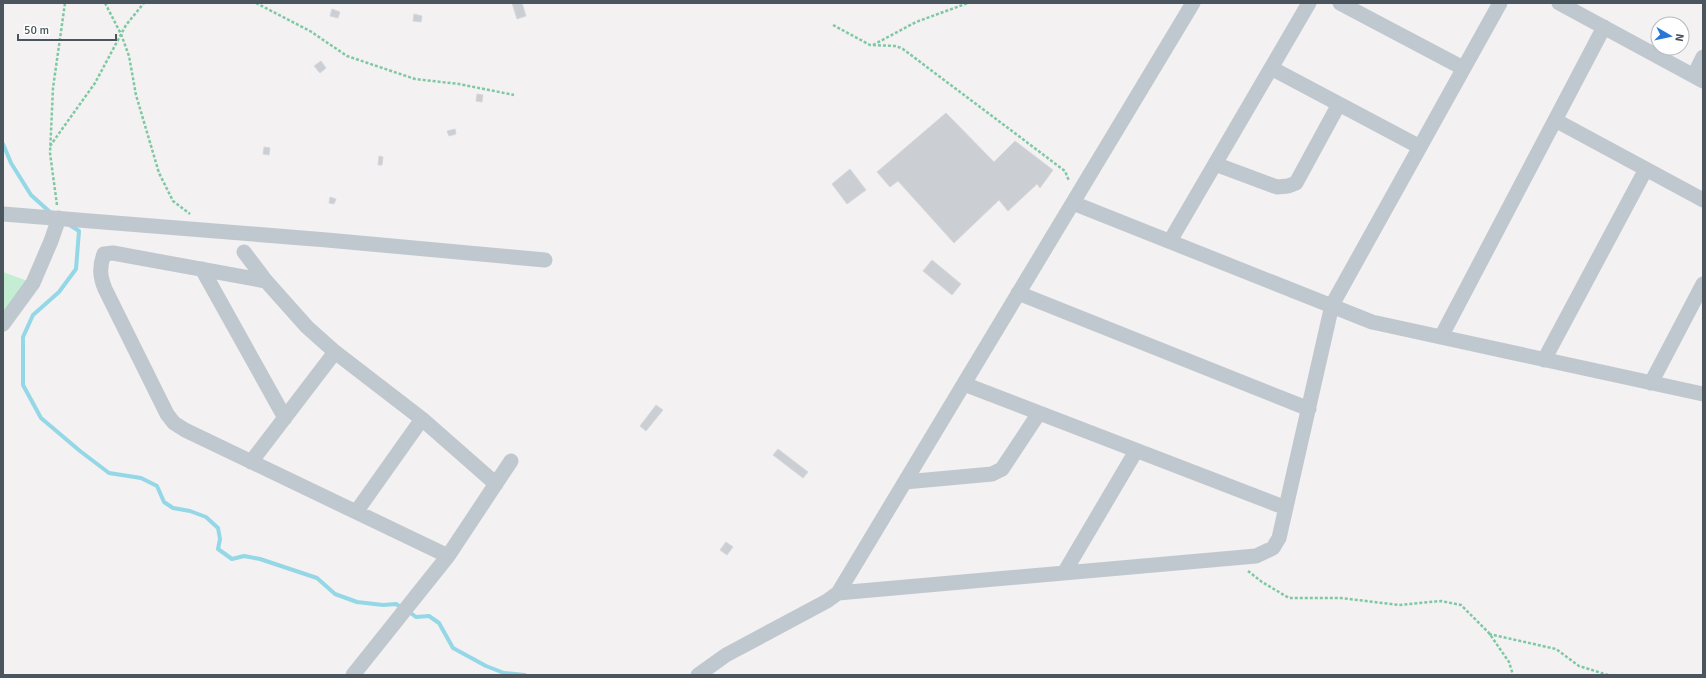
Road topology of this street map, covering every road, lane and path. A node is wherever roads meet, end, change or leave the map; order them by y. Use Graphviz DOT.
graph roads {
  1 [pos="65,3"];
  2 [pos="105,3"];
  3 [pos="144,3"];
  4 [pos="256,3"];
  5 [pos="968,3"];
  6 [pos="1193,3"];
  7 [pos="1309,3"];
  8 [pos="1340,3"];
  9 [pos="1500,3"];
  10 [pos="1559,3"];
  11 [pos="833,24"];
  12 [pos="1604,27"];
  13 [pos="121,34"];
  14 [pos="872,45"];
  15 [pos="1703,57"];
  16 [pos="1271,68"];
  17 [pos="1463,68"];
  18 [pos="1698,78"];
  19 [pos="514,95"];
  20 [pos="1340,104"];
  21 [pos="1555,120"];
  22 [pos="50,146"];
  23 [pos="1420,147"];
  24 [pos="1215,164"];
  25 [pos="1646,169"];
  26 [pos="1075,199"];
  27 [pos="1703,200"];
  28 [pos="3,214"];
  29 [pos="59,218"];
  30 [pos="211,230"];
  31 [pos="1170,241"];
  32 [pos="244,252"];
  33 [pos="545,260"];
  34 [pos="202,269"];
  35 [pos="266,281"];
  36 [pos="1703,284"];
  37 [pos="1018,293"];
  38 [pos="1332,305"];
  39 [pos="3,324"];
  40 [pos="1441,337"];
  41 [pos="335,352"];
  42 [pos="1544,360"];
  43 [pos="1652,383"];
  44 [pos="964,384"];
  45 [pos="1703,394"];
  46 [pos="1309,409"];
  47 [pos="1038,413"];
  48 [pos="285,418"];
  49 [pos="422,419"];
  50 [pos="1136,450"];
  51 [pos="511,461"];
  52 [pos="251,462"];
  53 [pos="905,482"];
  54 [pos="496,484"];
  55 [pos="1286,508"];
  56 [pos="356,512"];
  57 [pos="448,556"];
  58 [pos="1232,558"];
  59 [pos="1064,573"];
  60 [pos="838,593"];
  61 [pos="1489,634"];
  62 [pos="353,675"];
  63 [pos="698,675"];
  64 [pos="1513,675"];
  65 [pos="1608,675"];
  1 -- 22 [label="path"];
  2 -- 13 [label="path"];
  3 -- 13 [label="path"];
  4 -- 19 [label="path"];
  5 -- 14 [label="path"];
  6 -- 26 [label="street"];
  7 -- 16 [label="street"];
  8 -- 17 [label="street"];
  9 -- 17 [label="street"];
  10 -- 12 [label="street"];
  11 -- 14 [label="path"];
  12 -- 18 [label="street"];
  12 -- 21 [label="street"];
  13 -- 22 [label="path"];
  13 -- 30 [label="path"];
  14 -- 26 [label="path"];
  15 -- 18 [label="street"];
  16 -- 20 [label="street"];
  16 -- 24 [label="street"];
  17 -- 23 [label="street"];
  20 -- 23 [label="street"];
  20 -- 24 [label="street"];
  21 -- 25 [label="street"];
  21 -- 40 [label="street"];
  22 -- 29 [label="path"];
  23 -- 38 [label="street"];
  24 -- 31 [label="street"];
  25 -- 27 [label="street"];
  25 -- 42 [label="street"];
  26 -- 31 [label="street"];
  26 -- 37 [label="street"];
  28 -- 29 [label="street"];
  29 -- 30 [label="street"];
  29 -- 39 [label="street"];
  30 -- 33 [label="street"];
  31 -- 38 [label="street"];
  32 -- 35 [label="street"];
  34 -- 35 [label="street"];
  34 -- 48 [label="street"];
  34 -- 52 [label="street"];
  35 -- 41 [label="street"];
  36 -- 43 [label="street"];
  37 -- 44 [label="street"];
  37 -- 46 [label="street"];
  38 -- 40 [label="street"];
  38 -- 46 [label="street"];
  40 -- 42 [label="street"];
  41 -- 48 [label="street"];
  41 -- 49 [label="street"];
  42 -- 43 [label="street"];
  43 -- 45 [label="street"];
  44 -- 47 [label="street"];
  44 -- 53 [label="street"];
  46 -- 55 [label="street"];
  47 -- 50 [label="street"];
  47 -- 53 [label="street"];
  48 -- 52 [label="street"];
  49 -- 54 [label="street"];
  49 -- 56 [label="street"];
  50 -- 55 [label="street"];
  50 -- 59 [label="street"];
  51 -- 54 [label="street"];
  52 -- 56 [label="street"];
  53 -- 60 [label="street"];
  54 -- 57 [label="street"];
  55 -- 58 [label="street"];
  56 -- 57 [label="street"];
  57 -- 62 [label="street"];
  58 -- 59 [label="street"];
  58 -- 61 [label="path"];
  59 -- 60 [label="street"];
  60 -- 63 [label="street"];
  61 -- 64 [label="path"];
  61 -- 65 [label="path"];
}
